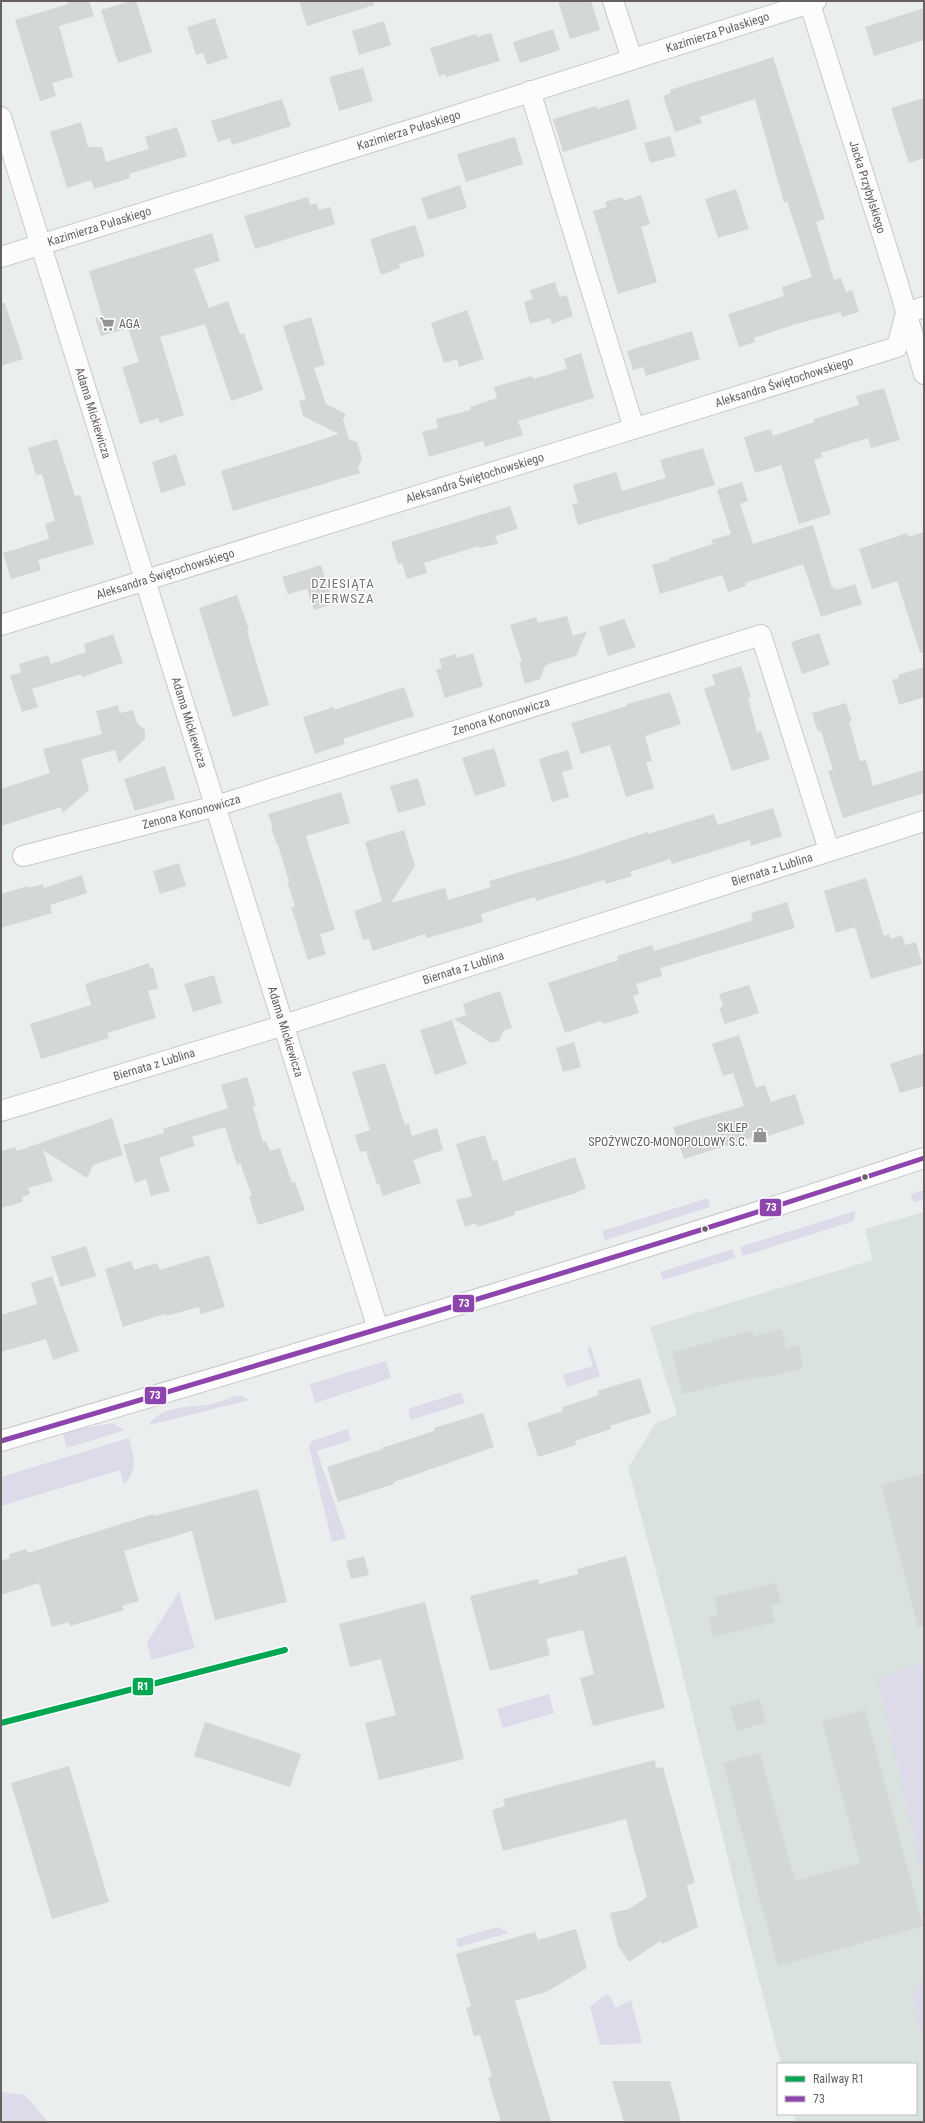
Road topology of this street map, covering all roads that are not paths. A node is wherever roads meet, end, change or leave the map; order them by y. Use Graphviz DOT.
graph roads {
  1 [pos="614,1"];
  2 [pos="811,2"];
  3 [pos="632,59"];
  4 [pos="530,91"];
  5 [pos="1,117"];
  6 [pos="41,244"];
  7 [pos="1,257"];
  8 [pos="915,310"];
  9 [pos="924,374"];
  10 [pos="634,428"];
  11 [pos="145,580"];
  12 [pos="1,625"];
  13 [pos="216,806"];
  14 [pos="924,821"];
  15 [pos="829,850"];
  16 [pos="23,856"];
  17 [pos="283,1024"];
  18 [pos="1,1112"];
  19 [pos="924,1158"];
  20 [pos="378,1329"];
  21 [pos="1,1441"];
  1 -- 3 [label="street"];
  2 -- 3 [label="street, Kazimierza Pułaskiego"];
  2 -- 8 [label="street, Jacka Przybylskiego"];
  3 -- 4 [label="street, Kazimierza Pułaskiego"];
  4 -- 6 [label="street, Kazimierza Pułaskiego"];
  4 -- 10 [label="street"];
  5 -- 6 [label="street, Adama Mickiewicza"];
  6 -- 7 [label="street, Kazimierza Pułaskiego"];
  6 -- 11 [label="street, Adama Mickiewicza"];
  8 -- 9 [label="street, Jacka Przybylskiego"];
  8 -- 10 [label="street, Aleksandra Świętochowskiego"];
  10 -- 11 [label="street, Aleksandra Świętochowskiego"];
  11 -- 12 [label="street, Aleksandra Świętochowskiego"];
  11 -- 13 [label="street, Adama Mickiewicza"];
  13 -- 15 [label="street, Zenona Kononowicza"];
  13 -- 16 [label="street, Zenona Kononowicza"];
  13 -- 17 [label="street, Adama Mickiewicza"];
  14 -- 15 [label="street, Biernata z Lublina"];
  15 -- 17 [label="street, Biernata z Lublina"];
  17 -- 18 [label="street, Biernata z Lublina"];
  17 -- 20 [label="street, Adama Mickiewicza"];
  19 -- 20 [label="street"];
  20 -- 21 [label="street"];
}
